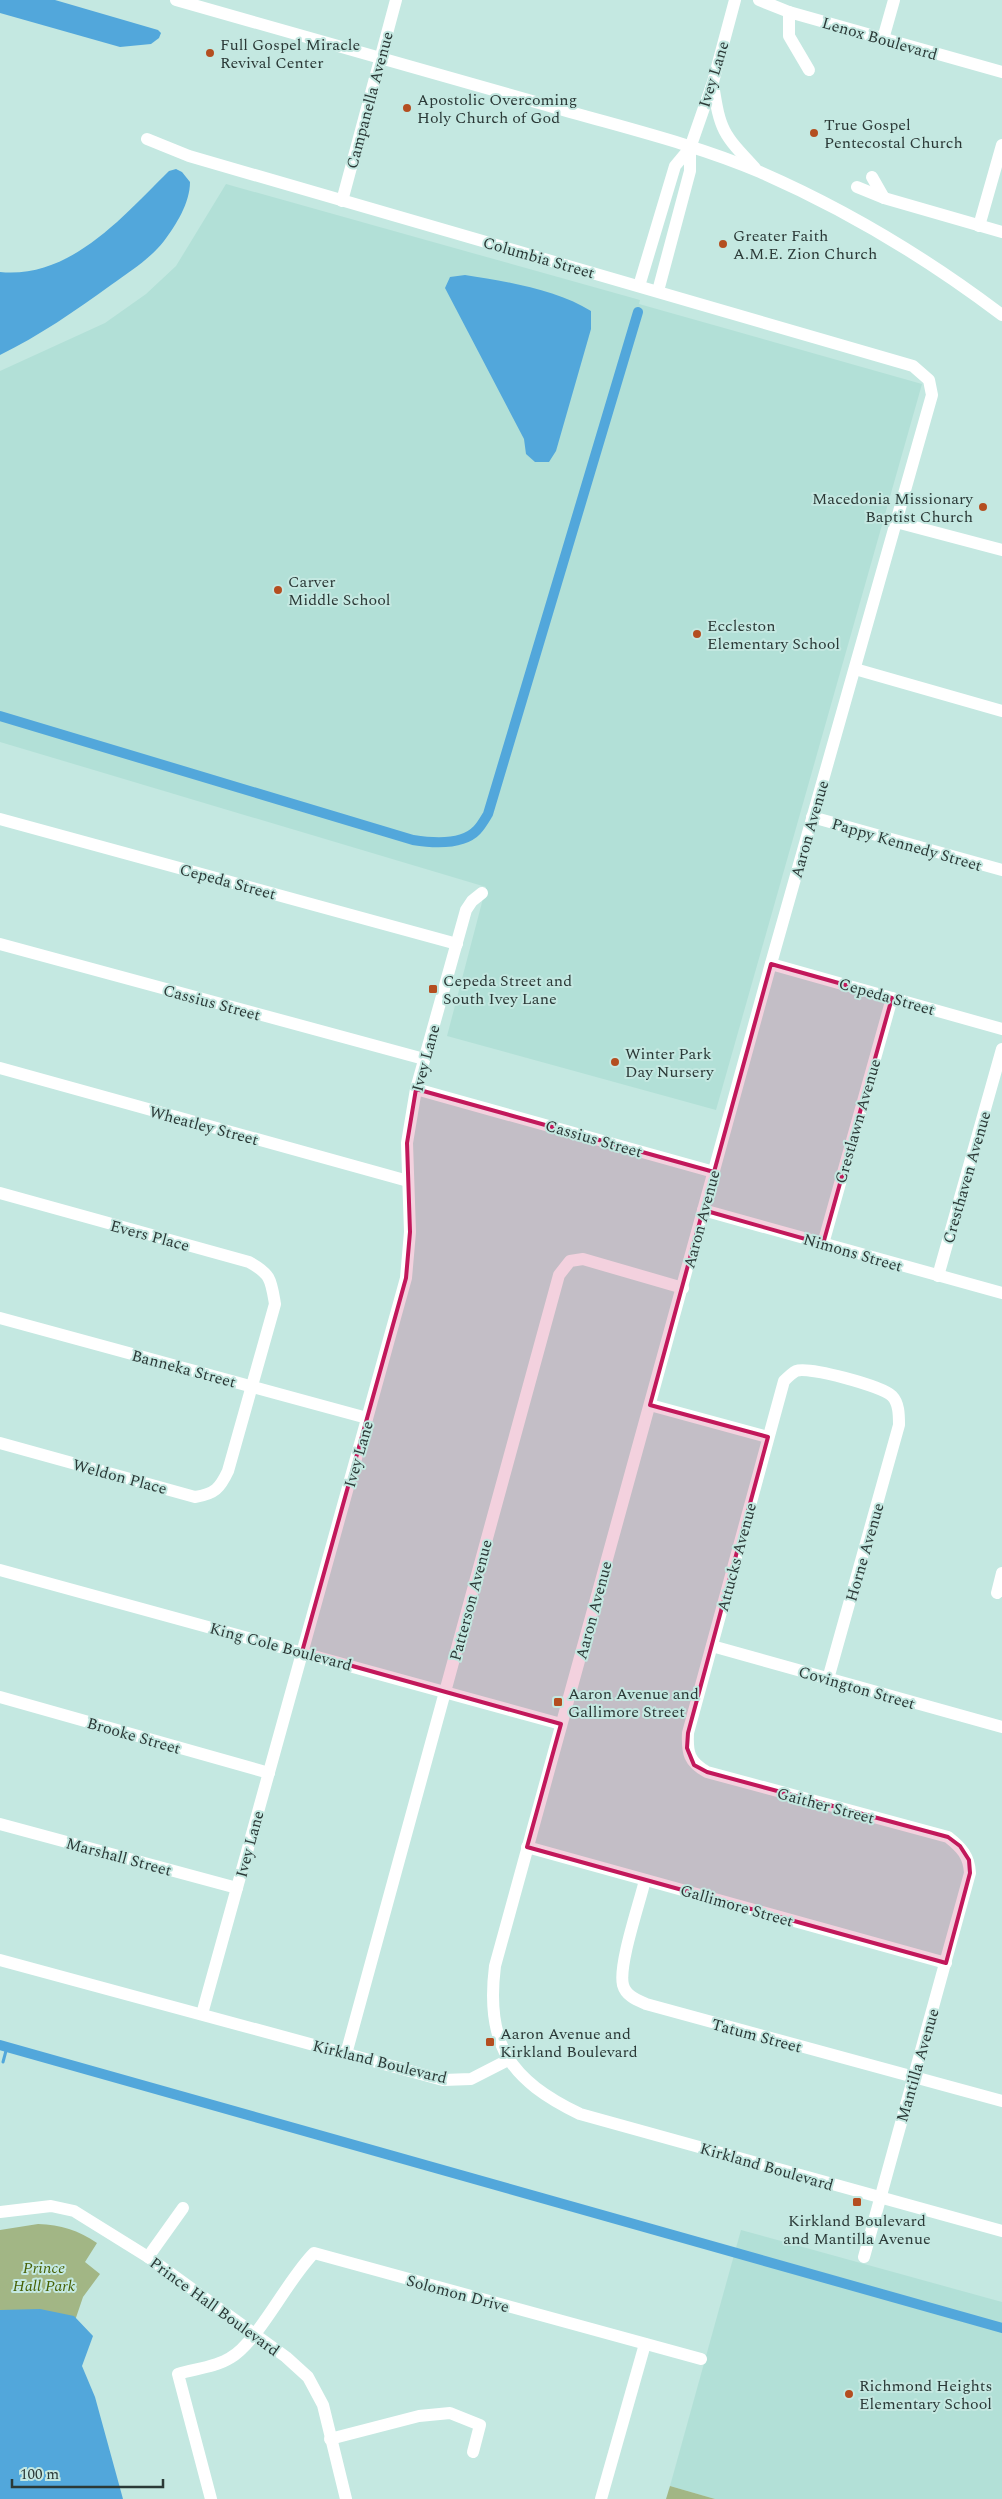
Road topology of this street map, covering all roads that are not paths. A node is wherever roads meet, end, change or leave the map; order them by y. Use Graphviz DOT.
graph roads {
  1 [pos="176,0"];
  2 [pos="396,0"];
  3 [pos="735,0"];
  4 [pos="759,0"];
  5 [pos="894,0"];
  6 [pos="789,12"];
  7 [pos="883,39"];
  8 [pos="381,58"];
  9 [pos="809,70"];
  10 [pos="1002,72"];
  11 [pos="713,82"];
  12 [pos="147,139"];
  13 [pos="1002,145"];
  14 [pos="690,148"];
  15 [pos="758,172"];
  16 [pos="872,177"];
  17 [pos="857,187"];
  18 [pos="884,198"];
  19 [pos="342,201"];
  20 [pos="979,226"];
  21 [pos="1002,232"];
  22 [pos="639,286"];
  23 [pos="658,291"];
  24 [pos="1002,315"];
  25 [pos="929,380"];
  26 [pos="896,522"];
  27 [pos="1002,550"];
  28 [pos="855,669"];
  29 [pos="1002,711"];
  30 [pos="812,817"];
  31 [pos="0,818"];
  32 [pos="1002,870"];
  33 [pos="482,893"];
  34 [pos="0,944"];
  35 [pos="457,944"];
  36 [pos="771,964"];
  37 [pos="892,998"];
  38 [pos="1002,1028"];
  39 [pos="1002,1049"];
  40 [pos="424,1059"];
  41 [pos="0,1068"];
  42 [pos="416,1089"];
  43 [pos="714,1172"];
  44 [pos="408,1181"];
  45 [pos="0,1193"];
  46 [pos="703,1210"];
  47 [pos="823,1244"];
  48 [pos="938,1276"];
  49 [pos="683,1288"];
  50 [pos="1002,1294"];
  51 [pos="274,1304"];
  52 [pos="0,1318"];
  53 [pos="251,1387"];
  54 [pos="650,1405"];
  55 [pos="368,1418"];
  56 [pos="899,1424"];
  57 [pos="768,1437"];
  58 [pos="0,1443"];
  59 [pos="0,1570"];
  60 [pos="1002,1573"];
  61 [pos="997,1593"];
  62 [pos="712,1646"];
  63 [pos="302,1652"];
  64 [pos="828,1679"];
  65 [pos="445,1692"];
  66 [pos="0,1696"];
  67 [pos="561,1724"];
  68 [pos="1002,1727"];
  69 [pos="688,1733"];
  70 [pos="269,1773"];
  71 [pos="0,1824"];
  72 [pos="527,1847"];
  73 [pos="970,1873"];
  74 [pos="645,1880"];
  75 [pos="237,1888"];
  76 [pos="0,1960"];
  77 [pos="946,1964"];
  78 [pos="202,2014"];
  79 [pos="346,2054"];
  80 [pos="508,2060"];
  81 [pos="913,2078"];
  82 [pos="1002,2101"];
  83 [pos="880,2197"];
  84 [pos="183,2208"];
  85 [pos="0,2212"];
  86 [pos="1002,2231"];
  87 [pos="148,2257"];
  88 [pos="864,2257"];
  89 [pos="253,2335"];
  90 [pos="645,2344"];
  91 [pos="701,2359"];
  92 [pos="330,2439"];
  93 [pos="473,2452"];
  94 [pos="211,2499"];
  95 [pos="346,2499"];
  96 [pos="601,2499"];
  1 -- 8 [label="street"];
  2 -- 8 [label="street, Campanella Avenue"];
  3 -- 11 [label="street, Ivey Lane"];
  4 -- 6 [label="street, Lenox Boulevard"];
  5 -- 7 [label="street"];
  6 -- 7 [label="street, Lenox Boulevard"];
  6 -- 9 [label="street"];
  7 -- 10 [label="street, Lenox Boulevard"];
  8 -- 14 [label="street"];
  8 -- 19 [label="street, Campanella Avenue"];
  11 -- 14 [label="street, Ivey Lane"];
  11 -- 15 [label="street"];
  12 -- 19 [label="street, Columbia Street"];
  13 -- 20 [label="street"];
  14 -- 15 [label="street"];
  14 -- 22 [label="street, Ivey Lane"];
  14 -- 23 [label="street, Ivey Lane"];
  15 -- 24 [label="street"];
  16 -- 18 [label="street"];
  17 -- 18 [label="street"];
  18 -- 20 [label="street"];
  19 -- 22 [label="street, Columbia Street"];
  20 -- 21 [label="street"];
  22 -- 23 [label="street, Columbia Street"];
  23 -- 25 [label="street, Columbia Street"];
  25 -- 26 [label="street, Aaron Avenue"];
  26 -- 27 [label="street"];
  26 -- 28 [label="street, Aaron Avenue"];
  28 -- 29 [label="street"];
  28 -- 30 [label="street, Aaron Avenue"];
  30 -- 32 [label="street, Pappy Kennedy Street"];
  30 -- 36 [label="street, Aaron Avenue"];
  31 -- 35 [label="street, Cepeda Street"];
  33 -- 35 [label="street, Ivey Lane"];
  34 -- 40 [label="street, Cassius Street"];
  35 -- 40 [label="street, Ivey Lane"];
  36 -- 37 [label="street, Cepeda Street"];
  36 -- 43 [label="street, Aaron Avenue"];
  37 -- 38 [label="street, Cepeda Street"];
  37 -- 47 [label="street, Crestlawn Avenue"];
  39 -- 48 [label="street, Cresthaven Avenue"];
  40 -- 42 [label="street, Ivey Lane"];
  41 -- 44 [label="street, Wheatley Street"];
  42 -- 43 [label="street, Cassius Street"];
  42 -- 44 [label="street, Ivey Lane"];
  43 -- 46 [label="street, Aaron Avenue"];
  44 -- 55 [label="street, Ivey Lane"];
  45 -- 51 [label="street, Evers Place"];
  46 -- 47 [label="street, Nimons Street"];
  46 -- 49 [label="street, Aaron Avenue"];
  47 -- 48 [label="street, Nimons Street"];
  48 -- 50 [label="street, Nimons Street"];
  49 -- 54 [label="street, Aaron Avenue"];
  49 -- 65 [label="street, Patterson Avenue"];
  51 -- 53 [label="street, Weldon Place"];
  52 -- 53 [label="street, Banneka Street"];
  53 -- 55 [label="street, Banneka Street"];
  53 -- 58 [label="street, Weldon Place"];
  54 -- 57 [label="street"];
  54 -- 67 [label="street, Aaron Avenue"];
  55 -- 63 [label="street, Ivey Lane"];
  56 -- 57 [label="street, Attucks Avenue"];
  56 -- 64 [label="street, Horne Avenue"];
  57 -- 62 [label="street, Attucks Avenue"];
  59 -- 63 [label="street, King Cole Boulevard"];
  60 -- 61 [label="street"];
  62 -- 64 [label="street, Covington Street"];
  62 -- 69 [label="street, Attucks Avenue"];
  63 -- 65 [label="street, King Cole Boulevard"];
  63 -- 70 [label="street, Ivey Lane"];
  64 -- 68 [label="street, Covington Street"];
  65 -- 67 [label="street, King Cole Boulevard"];
  65 -- 79 [label="street, Patterson Avenue"];
  66 -- 70 [label="street, Brooke Street"];
  67 -- 72 [label="street, Aaron Avenue"];
  69 -- 73 [label="street, Gaither Street"];
  70 -- 75 [label="street, Ivey Lane"];
  71 -- 75 [label="street, Marshall Street"];
  72 -- 74 [label="street, Gallimore Street"];
  72 -- 80 [label="street, Aaron Avenue"];
  73 -- 77 [label="street, Mantilla Avenue"];
  74 -- 77 [label="street, Gallimore Street"];
  74 -- 81 [label="street, Tatum Street"];
  75 -- 78 [label="street, Ivey Lane"];
  76 -- 78 [label="street, Kirkland Boulevard"];
  77 -- 81 [label="street, Mantilla Avenue"];
  78 -- 79 [label="street, Kirkland Boulevard"];
  79 -- 80 [label="street, Kirkland Boulevard"];
  80 -- 83 [label="street, Kirkland Boulevard"];
  81 -- 82 [label="street, Tatum Street"];
  81 -- 83 [label="street, Mantilla Avenue"];
  83 -- 86 [label="street, Kirkland Boulevard"];
  83 -- 88 [label="street, Mantilla Avenue"];
  84 -- 87 [label="street"];
  85 -- 87 [label="street, Prince Hall Boulevard"];
  87 -- 89 [label="street, Prince Hall Boulevard"];
  89 -- 90 [label="street, Solomon Drive"];
  89 -- 92 [label="street, Prince Hall Boulevard"];
  89 -- 94 [label="street"];
  90 -- 91 [label="street, Solomon Drive"];
  90 -- 96 [label="street"];
  92 -- 93 [label="street"];
  92 -- 95 [label="street, Prince Hall Boulevard"];
}
